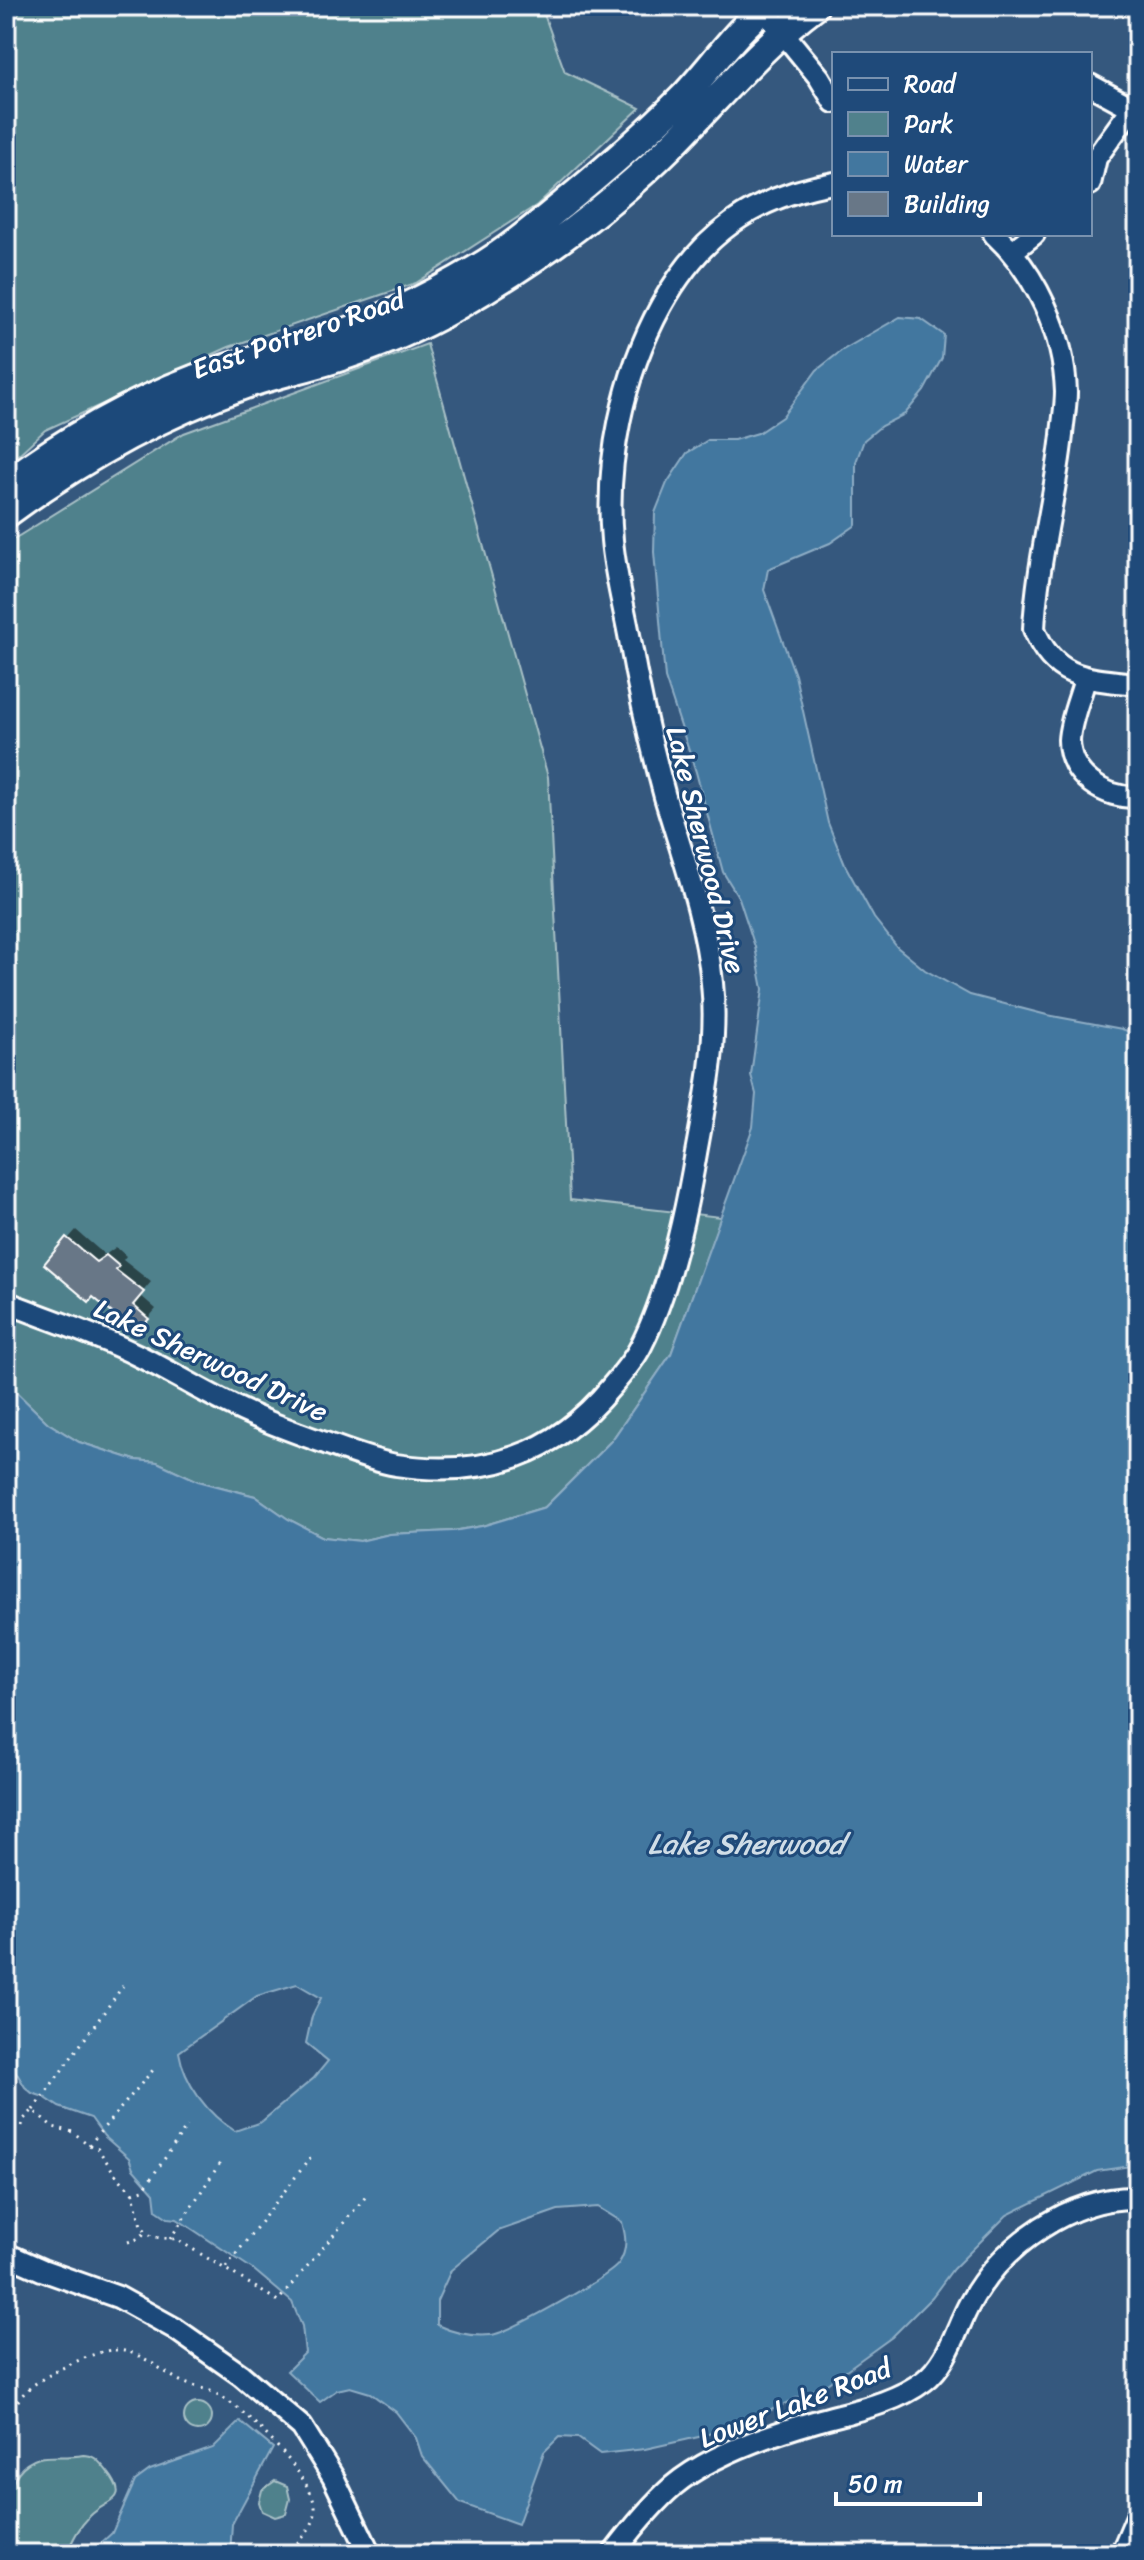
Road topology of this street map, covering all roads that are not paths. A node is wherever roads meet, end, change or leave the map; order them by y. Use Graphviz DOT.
graph roads {
  1 [pos="815,6"];
  2 [pos="760,7"];
  3 [pos="782,31"];
  4 [pos="1092,86"];
  5 [pos="832,99"];
  6 [pos="1137,107"];
  7 [pos="1093,159"];
  8 [pos="832,183"];
  9 [pos="996,236"];
  10 [pos="1032,236"];
  11 [pos="1013,251"];
  12 [pos="6,484"];
  13 [pos="6,514"];
  14 [pos="1085,679"];
  15 [pos="1138,684"];
  16 [pos="1138,797"];
  17 [pos="6,1302"];
  18 [pos="1138,2198"];
  19 [pos="6,2254"];
  20 [pos="1138,2514"];
  21 [pos="370,2554"];
  22 [pos="613,2554"];
  23 [pos="1121,2554"];
  1 -- 3 [label="street, East Potrero Road"];
  2 -- 3 [label="street"];
  2 -- 12 [label="street, East Potrero Road"];
  3 -- 5 [label="street"];
  3 -- 13 [label="street, East Potrero Road"];
  4 -- 6 [label="street"];
  6 -- 7 [label="street"];
  8 -- 17 [label="street, Lake Sherwood Drive"];
  9 -- 11 [label="street"];
  10 -- 11 [label="street"];
  11 -- 14 [label="street"];
  14 -- 15 [label="street"];
  14 -- 16 [label="street"];
  18 -- 22 [label="street, Lower Lake Road"];
  19 -- 21 [label="street"];
  20 -- 23 [label="street"];
}
